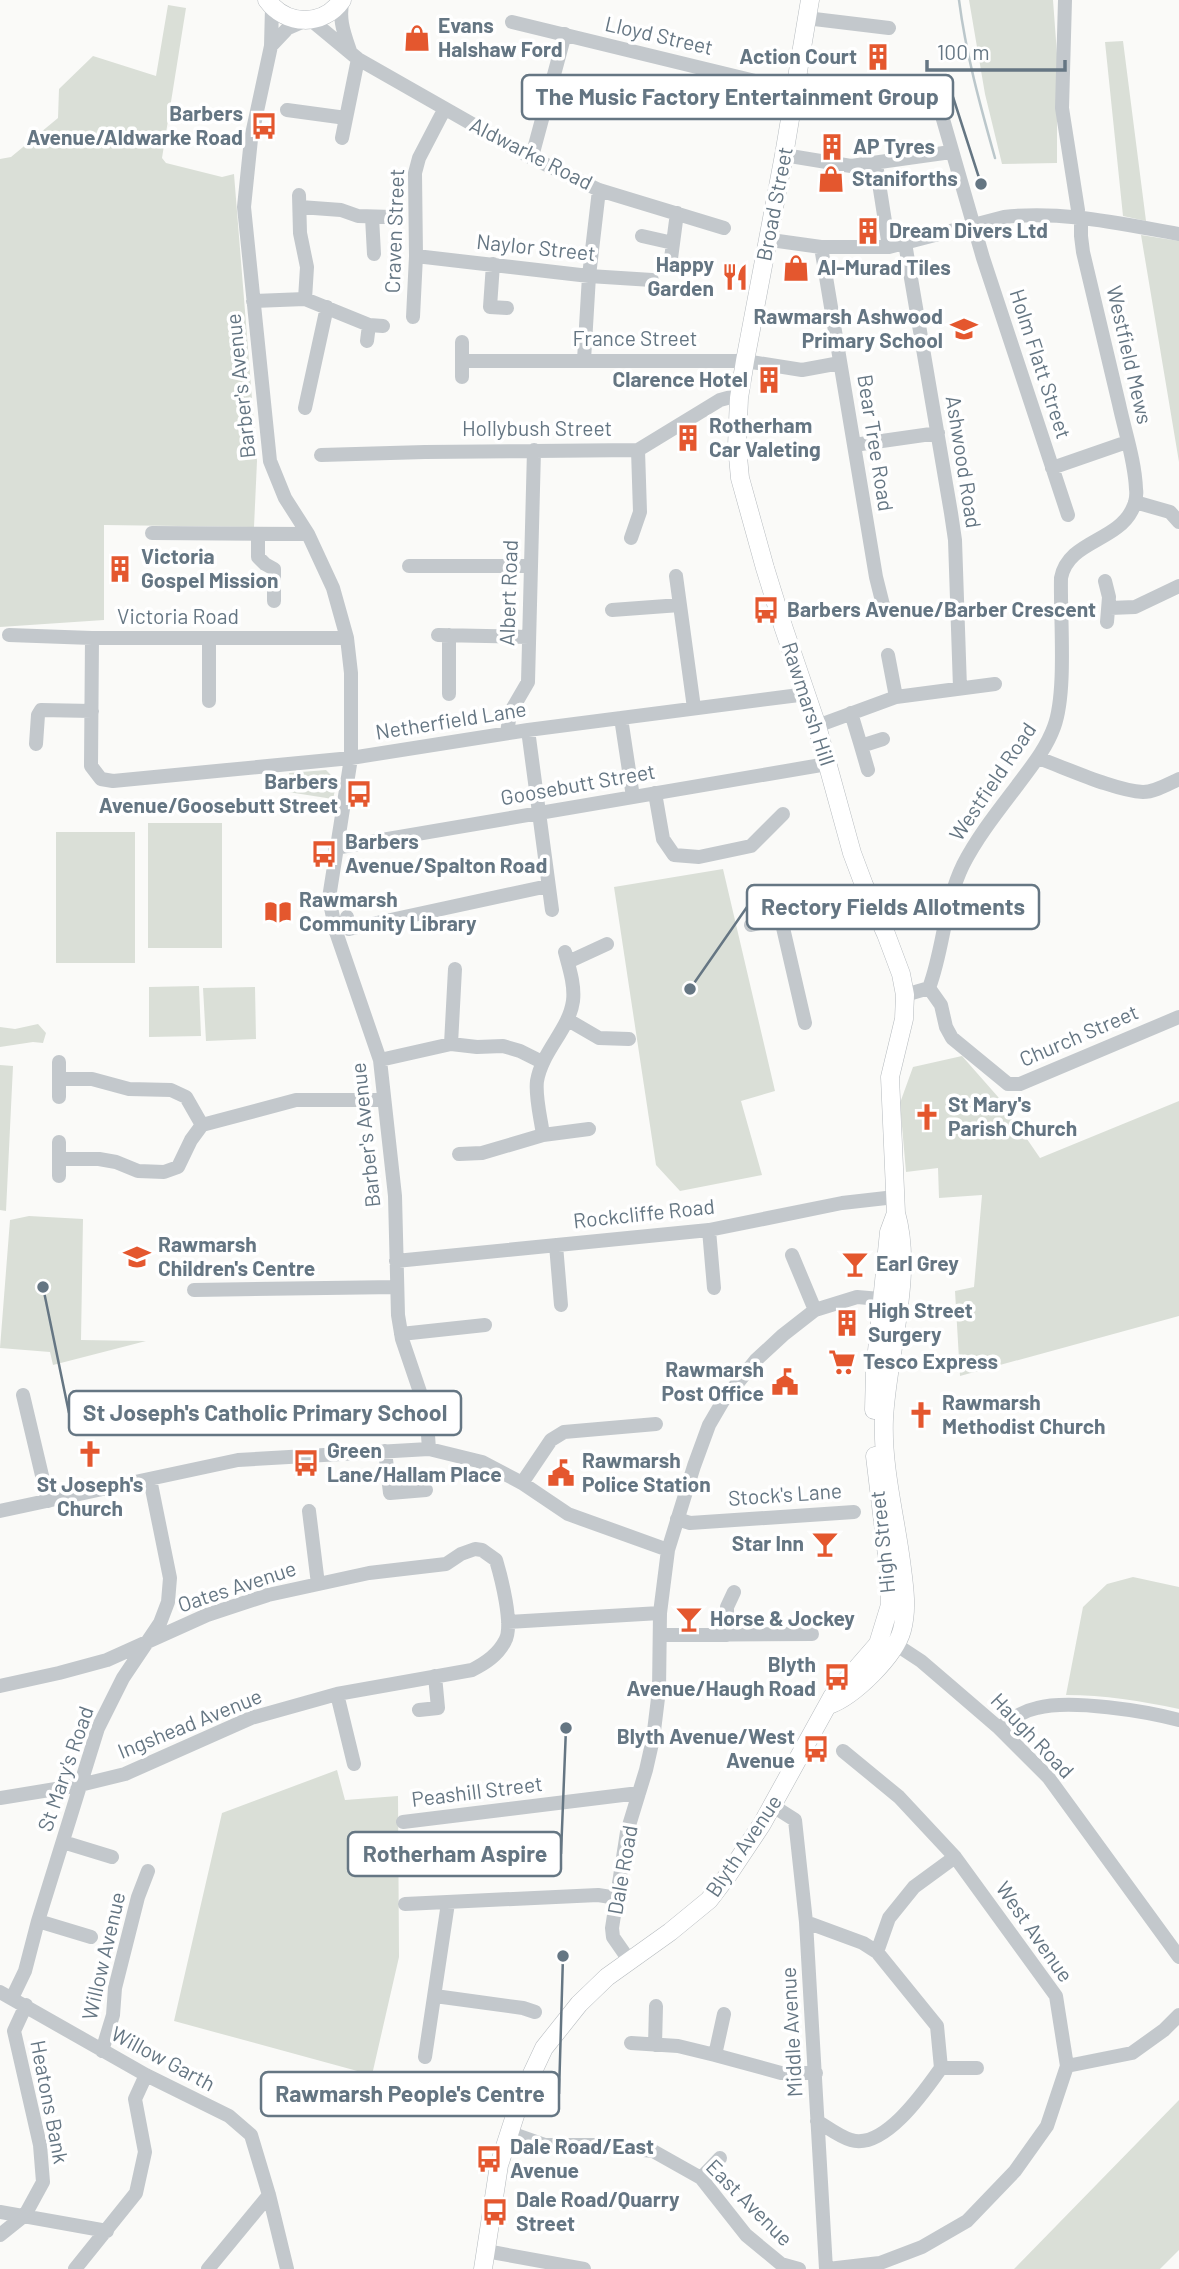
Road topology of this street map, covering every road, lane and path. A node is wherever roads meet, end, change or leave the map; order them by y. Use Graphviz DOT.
graph roads {
  1 [pos="342,0"];
  2 [pos="1065,0"];
  3 [pos="267,2"];
  4 [pos="808,9"];
  5 [pos="307,21"];
  6 [pos="512,22"];
  7 [pos="889,28"];
  8 [pos="565,34"];
  9 [pos="271,46"];
  10 [pos="354,55"];
  11 [pos="930,84"];
  12 [pos="797,85"];
  13 [pos="287,110"];
  14 [pos="444,110"];
  15 [pos="346,118"];
  16 [pos="342,138"];
  17 [pos="951,152"];
  18 [pos="785,155"];
  19 [pos="530,158"];
  20 [pos="876,164"];
  21 [pos="599,190"];
  22 [pos="677,213"];
  23 [pos="1080,214"];
  24 [pos="372,217"];
  25 [pos="391,217"];
  26 [pos="974,226"];
  27 [pos="724,228"];
  28 [pos="1179,234"];
  29 [pos="642,236"];
  30 [pos="768,237"];
  31 [pos="673,243"];
  32 [pos="905,243"];
  33 [pos="821,247"];
  34 [pos="889,247"];
  35 [pos="374,254"];
  36 [pos="416,256"];
  37 [pos="493,264"];
  38 [pos="670,266"];
  39 [pos="589,276"];
  40 [pos="652,280"];
  41 [pos="305,299"];
  42 [pos="253,301"];
  43 [pos="327,307"];
  44 [pos="508,308"];
  45 [pos="413,317"];
  46 [pos="367,341"];
  47 [pos="462,342"];
  48 [pos="584,360"];
  49 [pos="745,360"];
  50 [pos="462,361"];
  51 [pos="840,363"];
  52 [pos="462,377"];
  53 [pos="739,403"];
  54 [pos="305,408"];
  55 [pos="938,433"];
  56 [pos="1128,442"];
  57 [pos="854,445"];
  58 [pos="534,450"];
  59 [pos="638,450"];
  60 [pos="321,455"];
  61 [pos="1052,468"];
  62 [pos="1135,502"];
  63 [pos="1068,515"];
  64 [pos="1179,522"];
  65 [pos="152,533"];
  66 [pos="258,534"];
  67 [pos="308,534"];
  68 [pos="631,538"];
  69 [pos="409,566"];
  70 [pos="531,566"];
  71 [pos="676,576"];
  72 [pos="1105,581"];
  73 [pos="1179,586"];
  74 [pos="274,601"];
  75 [pos="680,605"];
  76 [pos="883,605"];
  77 [pos="612,610"];
  78 [pos="9,635"];
  79 [pos="529,637"];
  80 [pos="92,638"];
  81 [pos="209,638"];
  82 [pos="346,638"];
  83 [pos="885,662"];
  84 [pos="995,684"];
  85 [pos="960,688"];
  86 [pos="449,694"];
  87 [pos="807,694"];
  88 [pos="896,697"];
  89 [pos="209,701"];
  90 [pos="694,708"];
  91 [pos="92,711"];
  92 [pos="852,713"];
  93 [pos="621,718"];
  94 [pos="817,726"];
  95 [pos="528,730"];
  96 [pos="507,733"];
  97 [pos="883,739"];
  98 [pos="36,744"];
  99 [pos="861,746"];
  100 [pos="351,758"];
  101 [pos="1038,758"];
  102 [pos="827,764"];
  103 [pos="868,770"];
  104 [pos="1179,779"];
  105 [pos="656,793"];
  106 [pos="633,797"];
  107 [pos="540,813"];
  108 [pos="783,814"];
  109 [pos="335,848"];
  110 [pos="548,886"];
  111 [pos="869,898"];
  112 [pos="552,910"];
  113 [pos="347,917"];
  114 [pos="781,919"];
  115 [pos="751,925"];
  116 [pos="607,944"];
  117 [pos="455,968"];
  118 [pos="929,988"];
  119 [pos="905,995"];
  120 [pos="1179,1017"];
  121 [pos="568,1020"];
  122 [pos="805,1023"];
  123 [pos="629,1039"];
  124 [pos="452,1044"];
  125 [pos="380,1060"];
  126 [pos="59,1062"];
  127 [pos="542,1062"];
  128 [pos="59,1079"];
  129 [pos="59,1097"];
  130 [pos="383,1101"];
  131 [pos="202,1125"];
  132 [pos="589,1129"];
  133 [pos="543,1135"];
  134 [pos="59,1142"];
  135 [pos="459,1154"];
  136 [pos="59,1159"];
  137 [pos="60,1176"];
  138 [pos="896,1205"];
  139 [pos="709,1230"];
  140 [pos="556,1245"];
  141 [pos="792,1255"];
  142 [pos="396,1261"];
  143 [pos="397,1287"];
  144 [pos="714,1288"];
  145 [pos="194,1290"];
  146 [pos="891,1300"];
  147 [pos="561,1306"];
  148 [pos="815,1310"];
  149 [pos="485,1325"];
  150 [pos="401,1334"];
  151 [pos="23,1395"];
  152 [pos="656,1423"];
  153 [pos="429,1449"];
  154 [pos="385,1451"];
  155 [pos="150,1479"];
  156 [pos="522,1483"];
  157 [pos="426,1490"];
  158 [pos="48,1501"];
  159 [pos="0,1511"];
  160 [pos="309,1511"];
  161 [pos="854,1512"];
  162 [pos="677,1519"];
  163 [pos="668,1550"];
  164 [pos="318,1584"];
  165 [pos="734,1592"];
  166 [pos="660,1613"];
  167 [pos="508,1622"];
  168 [pos="811,1634"];
  169 [pos="660,1635"];
  170 [pos="727,1635"];
  171 [pos="150,1640"];
  172 [pos="889,1640"];
  173 [pos="435,1676"];
  174 [pos="0,1686"];
  175 [pos="337,1694"];
  176 [pos="829,1705"];
  177 [pos="419,1710"];
  178 [pos="1179,1720"];
  179 [pos="999,1728"];
  180 [pos="843,1751"];
  181 [pos="354,1763"];
  182 [pos="80,1785"];
  183 [pos="639,1794"];
  184 [pos="0,1798"];
  185 [pos="773,1806"];
  186 [pos="403,1822"];
  187 [pos="63,1842"];
  188 [pos="111,1857"];
  189 [pos="956,1857"];
  190 [pos="148,1871"];
  191 [pos="617,1898"];
  192 [pos="447,1903"];
  193 [pos="405,1904"];
  194 [pos="38,1921"];
  195 [pos="806,1922"];
  196 [pos="91,1937"];
  197 [pos="877,1952"];
  198 [pos="1179,1957"];
  199 [pos="629,1960"];
  200 [pos="6,1995"];
  201 [pos="435,1996"];
  202 [pos="26,2005"];
  203 [pos="656,2006"];
  204 [pos="535,2012"];
  205 [pos="724,2014"];
  206 [pos="1179,2015"];
  207 [pos="631,2043"];
  208 [pos="655,2045"];
  209 [pos="102,2051"];
  210 [pos="715,2055"];
  211 [pos="425,2057"];
  212 [pos="1067,2066"];
  213 [pos="942,2068"];
  214 [pos="977,2068"];
  215 [pos="816,2073"];
  216 [pos="146,2076"];
  217 [pos="817,2121"];
  218 [pos="508,2132"];
  219 [pos="720,2158"];
  220 [pos="701,2178"];
  221 [pos="269,2195"];
  222 [pos="0,2212"];
  223 [pos="25,2215"];
  224 [pos="107,2231"];
  225 [pos="0,2235"];
  226 [pos="484,2260"];
  227 [pos="75,2269"];
  228 [pos="208,2269"];
  229 [pos="287,2269"];
  230 [pos="584,2269"];
  231 [pos="799,2269"];
  232 [pos="827,2269"];
  1 -- 5 [label="main road"];
  1 -- 10 [label="street"];
  2 -- 23 [label="street, Westfield Mews"];
  3 -- 5 [label="main road"];
  3 -- 9 [label="street, Barber's Avenue"];
  4 -- 7 [label="street"];
  4 -- 12 [label="main road, Broad Street"];
  5 -- 9 [label="street"];
  5 -- 10 [label="street, Aldwarke Road"];
  6 -- 8 [label="street, Lloyd Street"];
  8 -- 12 [label="street, Lloyd Street"];
  8 -- 19 [label="street"];
  9 -- 42 [label="street, Barber's Avenue"];
  10 -- 14 [label="street, Aldwarke Road"];
  10 -- 15 [label="street"];
  11 -- 12 [label="street, Lloyd Street"];
  11 -- 17 [label="street, Holm Flatt Street"];
  12 -- 18 [label="main road, Broad Street"];
  13 -- 15 [label="street"];
  14 -- 19 [label="street, Aldwarke Road"];
  14 -- 36 [label="street, Craven Street"];
  15 -- 16 [label="street"];
  17 -- 20 [label="street"];
  17 -- 26 [label="street, Holm Flatt Street"];
  18 -- 20 [label="street"];
  18 -- 30 [label="main road, Broad Street"];
  19 -- 21 [label="street, Aldwarke Road"];
  20 -- 34 [label="street"];
  21 -- 22 [label="street, Aldwarke Road"];
  21 -- 39 [label="street"];
  22 -- 27 [label="street, Aldwarke Road"];
  22 -- 31 [label="street"];
  23 -- 26 [label="street"];
  23 -- 28 [label="street"];
  23 -- 56 [label="street, Westfield Mews"];
  24 -- 25 [label="street"];
  24 -- 35 [label="street"];
  24 -- 41 [label="street"];
  26 -- 32 [label="street"];
  26 -- 61 [label="street, Holm Flatt Street"];
  29 -- 31 [label="street"];
  30 -- 33 [label="street"];
  30 -- 49 [label="main road, Broad Street"];
  31 -- 38 [label="street"];
  32 -- 34 [label="street"];
  32 -- 55 [label="street, Ashwood Road"];
  33 -- 34 [label="street"];
  33 -- 51 [label="street, Bear Tree Road"];
  36 -- 37 [label="street, Naylor Street"];
  36 -- 45 [label="street, Craven Street"];
  37 -- 39 [label="street, Naylor Street"];
  37 -- 44 [label="street"];
  39 -- 40 [label="street, Naylor Street"];
  39 -- 48 [label="street"];
  41 -- 42 [label="street"];
  41 -- 43 [label="street"];
  42 -- 67 [label="street, Barber's Avenue"];
  43 -- 46 [label="street"];
  43 -- 54 [label="street"];
  47 -- 50 [label="street"];
  48 -- 49 [label="street, France Street"];
  48 -- 50 [label="street, France Street"];
  49 -- 51 [label="street, France Street"];
  49 -- 53 [label="main road, Broad Street"];
  50 -- 52 [label="street"];
  51 -- 57 [label="street, Bear Tree Road"];
  53 -- 59 [label="street, Hollybush Street"];
  53 -- 87 [label="main road, Rawmarsh Hill"];
  55 -- 57 [label="street"];
  55 -- 85 [label="street, Ashwood Road"];
  56 -- 61 [label="street"];
  56 -- 62 [label="street, Westfield Mews"];
  57 -- 76 [label="street, Bear Tree Road"];
  58 -- 59 [label="street, Hollybush Street"];
  58 -- 60 [label="street, Hollybush Street"];
  58 -- 70 [label="street, Albert Road"];
  59 -- 68 [label="street"];
  61 -- 63 [label="street, Holm Flatt Street"];
  62 -- 64 [label="street"];
  62 -- 101 [label="street, Westfield Road"];
  65 -- 66 [label="street"];
  66 -- 67 [label="street"];
  66 -- 74 [label="street"];
  67 -- 82 [label="street, Barber's Avenue"];
  69 -- 70 [label="street"];
  70 -- 79 [label="street, Albert Road"];
  71 -- 75 [label="street"];
  72 -- 73 [label="street"];
  75 -- 77 [label="street"];
  75 -- 90 [label="street"];
  78 -- 80 [label="street, Victoria Road"];
  79 -- 86 [label="street"];
  79 -- 96 [label="street, Albert Road"];
  80 -- 81 [label="street, Victoria Road"];
  80 -- 91 [label="street"];
  81 -- 82 [label="street, Victoria Road"];
  81 -- 89 [label="street"];
  82 -- 100 [label="street, Barber's Avenue"];
  83 -- 88 [label="street"];
  84 -- 85 [label="street"];
  85 -- 88 [label="street"];
  87 -- 90 [label="street, Netherfield Lane"];
  87 -- 94 [label="main road, Rawmarsh Hill"];
  88 -- 92 [label="street"];
  90 -- 93 [label="street, Netherfield Lane"];
  91 -- 98 [label="street"];
  91 -- 100 [label="street, Netherfield Lane"];
  92 -- 94 [label="street"];
  92 -- 99 [label="street"];
  93 -- 95 [label="street, Netherfield Lane"];
  93 -- 106 [label="street"];
  94 -- 102 [label="main road, Rawmarsh Hill"];
  95 -- 96 [label="street, Netherfield Lane"];
  95 -- 107 [label="street"];
  96 -- 100 [label="street, Netherfield Lane"];
  97 -- 99 [label="street"];
  99 -- 103 [label="street"];
  100 -- 109 [label="street, Barber's Avenue"];
  101 -- 104 [label="street"];
  101 -- 118 [label="street, Westfield Road"];
  102 -- 105 [label="street, Goosebutt Street"];
  102 -- 111 [label="main road, Rawmarsh Hill"];
  105 -- 106 [label="street, Goosebutt Street"];
  105 -- 108 [label="street"];
  106 -- 107 [label="street, Goosebutt Street"];
  107 -- 109 [label="street, Goosebutt Street"];
  107 -- 110 [label="street"];
  109 -- 125 [label="street, Barber's Avenue"];
  110 -- 112 [label="street"];
  110 -- 113 [label="street"];
  111 -- 114 [label="street"];
  111 -- 119 [label="main road, Rawmarsh Hill"];
  114 -- 115 [label="street"];
  114 -- 122 [label="street"];
  116 -- 121 [label="street"];
  117 -- 124 [label="street"];
  118 -- 119 [label="street"];
  118 -- 120 [label="street, Church Street"];
  119 -- 138 [label="main road, High Street"];
  121 -- 123 [label="street"];
  121 -- 127 [label="street"];
  124 -- 125 [label="street"];
  124 -- 127 [label="street"];
  125 -- 130 [label="street, Barber's Avenue"];
  126 -- 128 [label="street"];
  127 -- 133 [label="street"];
  128 -- 129 [label="street"];
  128 -- 131 [label="street"];
  130 -- 131 [label="street"];
  130 -- 142 [label="street, Barber's Avenue"];
  131 -- 136 [label="street"];
  132 -- 133 [label="street"];
  133 -- 135 [label="street"];
  134 -- 136 [label="street"];
  136 -- 137 [label="street"];
  138 -- 139 [label="street, Rockcliffe Road"];
  138 -- 146 [label="main road, High Street"];
  139 -- 140 [label="street, Rockcliffe Road"];
  139 -- 144 [label="street"];
  140 -- 142 [label="street, Rockcliffe Road"];
  140 -- 147 [label="street"];
  141 -- 148 [label="street"];
  142 -- 143 [label="street, Barber's Avenue"];
  143 -- 145 [label="street"];
  143 -- 150 [label="street, Barber's Avenue"];
  146 -- 148 [label="street"];
  146 -- 172 [label="main road, High Street"];
  148 -- 162 [label="street, Dale Road"];
  149 -- 150 [label="street"];
  150 -- 153 [label="street, Barber's Avenue"];
  151 -- 158 [label="street"];
  152 -- 156 [label="street"];
  153 -- 154 [label="street"];
  153 -- 156 [label="street"];
  154 -- 155 [label="street"];
  154 -- 157 [label="street"];
  155 -- 158 [label="street"];
  155 -- 171 [label="street, St Mary's Road"];
  156 -- 163 [label="street"];
  158 -- 159 [label="street"];
  160 -- 164 [label="street"];
  161 -- 162 [label="street, Stock's Lane"];
  162 -- 163 [label="street, Dale Road"];
  163 -- 166 [label="street, Dale Road"];
  164 -- 167 [label="street, Oates Avenue"];
  164 -- 171 [label="street, Oates Avenue"];
  165 -- 170 [label="street"];
  166 -- 167 [label="street"];
  166 -- 169 [label="street, Dale Road"];
  167 -- 173 [label="street, Ingshead Avenue"];
  168 -- 170 [label="street"];
  169 -- 170 [label="street"];
  169 -- 183 [label="street, Dale Road"];
  171 -- 174 [label="street, Oates Avenue"];
  171 -- 182 [label="street, St Mary's Road"];
  172 -- 176 [label="main road, High Street"];
  172 -- 179 [label="street, Haugh Road"];
  173 -- 175 [label="street, Ingshead Avenue"];
  173 -- 177 [label="street"];
  175 -- 181 [label="street"];
  175 -- 182 [label="street, Ingshead Avenue"];
  176 -- 185 [label="main road, Blyth Avenue"];
  178 -- 179 [label="street"];
  179 -- 198 [label="street, Haugh Road"];
  180 -- 189 [label="street, West Avenue"];
  182 -- 184 [label="street, Ingshead Avenue"];
  182 -- 187 [label="street, St Mary's Road"];
  183 -- 186 [label="street, Peashill Street"];
  183 -- 191 [label="street, Dale Road"];
  185 -- 195 [label="street, Middle Avenue"];
  185 -- 199 [label="main road, Blyth Avenue"];
  187 -- 188 [label="street"];
  187 -- 194 [label="street, St Mary's Road"];
  189 -- 197 [label="street"];
  189 -- 212 [label="street, West Avenue"];
  190 -- 209 [label="street, Willow Avenue"];
  191 -- 192 [label="street"];
  191 -- 199 [label="street, Dale Road"];
  192 -- 193 [label="street"];
  192 -- 201 [label="street"];
  194 -- 196 [label="street"];
  194 -- 200 [label="street, St Mary's Road"];
  195 -- 197 [label="street"];
  195 -- 215 [label="street, Middle Avenue"];
  197 -- 213 [label="street"];
  199 -- 218 [label="main road"];
  200 -- 202 [label="street, Willow Garth"];
  201 -- 204 [label="street"];
  201 -- 211 [label="street"];
  202 -- 209 [label="street, Willow Garth"];
  202 -- 223 [label="street, Heatons Bank"];
  203 -- 208 [label="street"];
  205 -- 210 [label="street"];
  206 -- 212 [label="street"];
  207 -- 208 [label="street"];
  208 -- 210 [label="street"];
  209 -- 216 [label="street, Willow Garth"];
  210 -- 215 [label="street"];
  212 -- 232 [label="street, West Avenue"];
  213 -- 214 [label="street"];
  213 -- 217 [label="street"];
  215 -- 217 [label="street, Middle Avenue"];
  216 -- 221 [label="street, Willow Garth"];
  216 -- 224 [label="street"];
  217 -- 232 [label="street, Middle Avenue"];
  218 -- 220 [label="street, East Avenue"];
  218 -- 226 [label="main road"];
  219 -- 220 [label="street"];
  220 -- 231 [label="street, East Avenue"];
  221 -- 228 [label="street"];
  221 -- 229 [label="street, Willow Garth"];
  222 -- 223 [label="street"];
  223 -- 224 [label="street"];
  223 -- 225 [label="street, Heatons Bank"];
  224 -- 227 [label="street"];
  226 -- 230 [label="street"];
}
